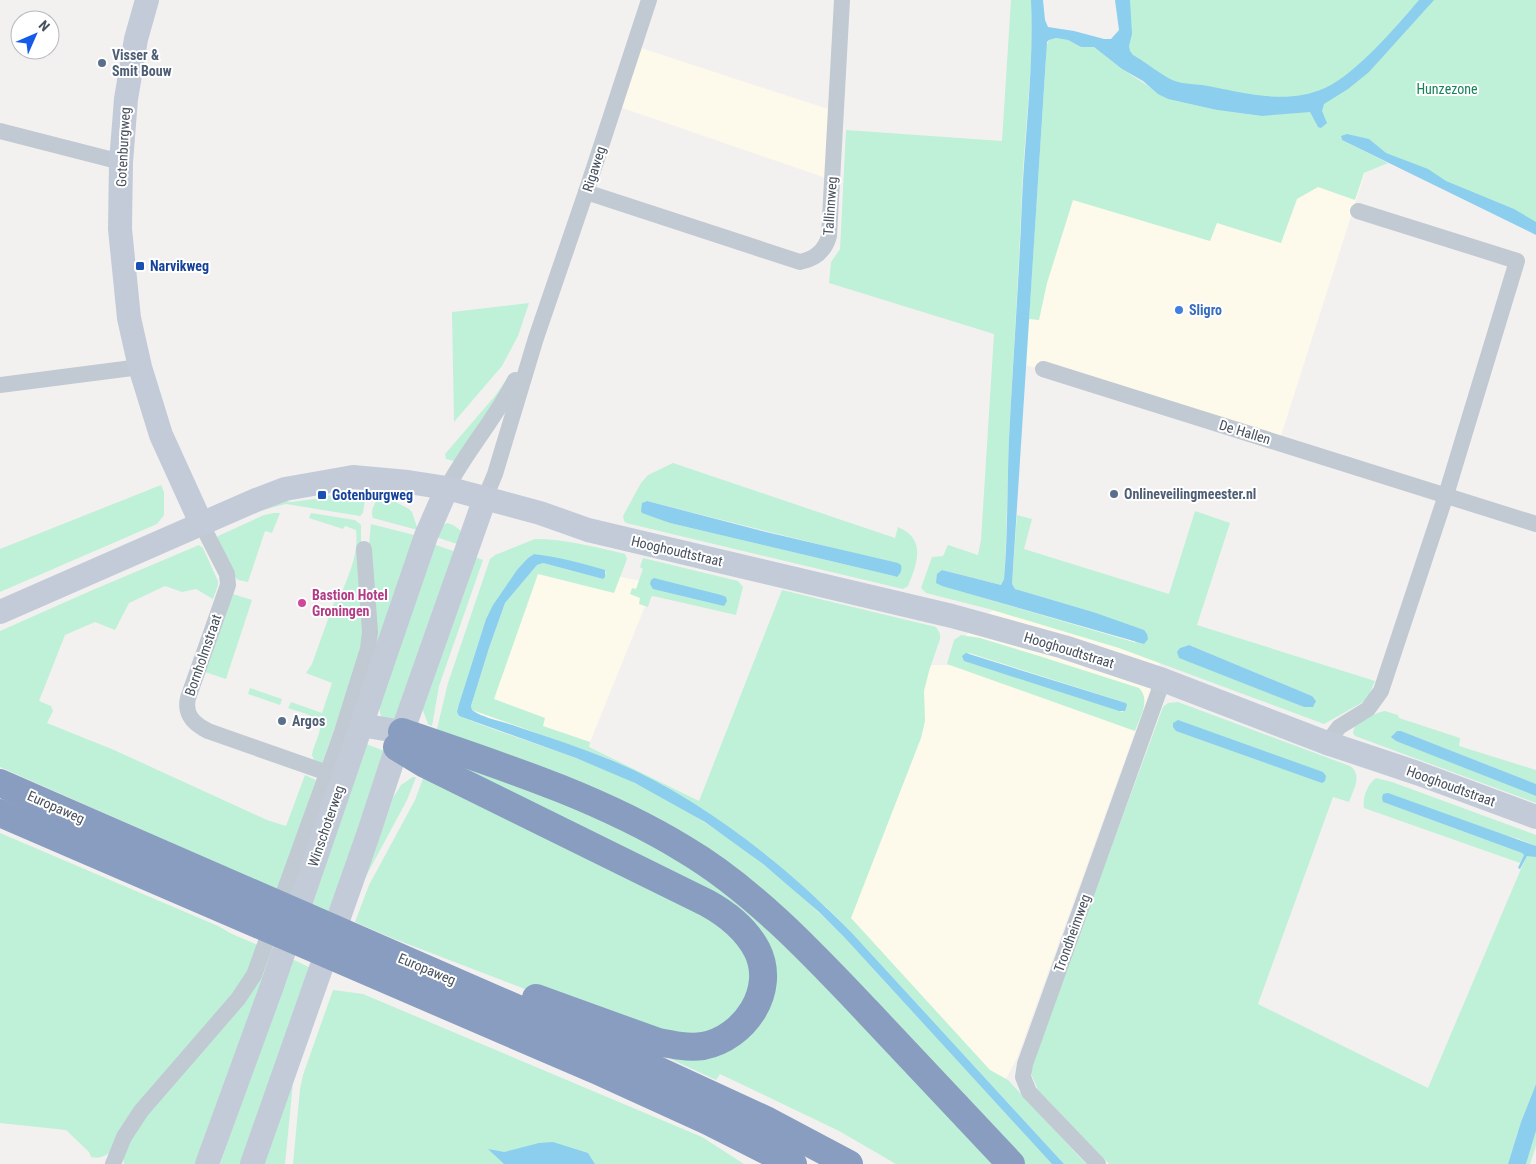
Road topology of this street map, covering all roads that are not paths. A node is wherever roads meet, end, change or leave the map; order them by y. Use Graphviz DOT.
graph roads {
  1 [pos="147,0"];
  2 [pos="649,0"];
  3 [pos="842,0"];
  4 [pos="0,131"];
  5 [pos="121,162"];
  6 [pos="586,192"];
  7 [pos="1358,211"];
  8 [pos="536,338"];
  9 [pos="140,367"];
  10 [pos="1044,370"];
  11 [pos="0,385"];
  12 [pos="1446,495"];
  13 [pos="444,496"];
  14 [pos="483,505"];
  15 [pos="201,523"];
  16 [pos="1536,524"];
  17 [pos="364,549"];
  18 [pos="0,612"];
  19 [pos="1163,680"];
  20 [pos="361,725"];
  21 [pos="400,739"];
  22 [pos="1327,743"];
  23 [pos="335,776"];
  24 [pos="0,783"];
  25 [pos="0,813"];
  26 [pos="1536,817"];
  27 [pos="362,955"];
  28 [pos="404,959"];
  29 [pos="598,1071"];
  30 [pos="113,1164"];
  31 [pos="208,1164"];
  32 [pos="252,1164"];
  33 [pos="754,1164"];
  34 [pos="793,1164"];
  35 [pos="849,1164"];
  36 [pos="1011,1164"];
  37 [pos="1098,1164"];
  1 -- 5 [label="street, Gotenburgweg"];
  2 -- 6 [label="street, Rigaweg"];
  3 -- 6 [label="street, Tallinnweg"];
  4 -- 5 [label="street"];
  5 -- 9 [label="street, Gotenburgweg"];
  6 -- 8 [label="street, Rigaweg"];
  7 -- 12 [label="street"];
  8 -- 13 [label="street, Rigaweg"];
  8 -- 14 [label="street, Rigaweg"];
  9 -- 11 [label="street"];
  9 -- 15 [label="street, Gotenburgweg"];
  10 -- 12 [label="street, De Hallen"];
  12 -- 16 [label="street, De Hallen"];
  12 -- 22 [label="street"];
  13 -- 14 [label="street, Hooghoudtstraat"];
  13 -- 15 [label="street"];
  13 -- 20 [label="street, Winschoterweg"];
  14 -- 19 [label="street, Hooghoudtstraat"];
  14 -- 21 [label="street"];
  15 -- 18 [label="street"];
  15 -- 23 [label="street, Bornholmstraat"];
  17 -- 23 [label="street, Winschoterweg"];
  19 -- 22 [label="street, Hooghoudtstraat"];
  19 -- 37 [label="street, Trondheimweg"];
  20 -- 21 [label="street"];
  20 -- 23 [label="street, Winschoterweg"];
  21 -- 28 [label="highway"];
  21 -- 32 [label="street"];
  21 -- 36 [label="highway"];
  22 -- 26 [label="street, Hooghoudtstraat"];
  23 -- 30 [label="street, Winschoterweg"];
  23 -- 31 [label="street, Winschoterweg"];
  24 -- 27 [label="highway, Europaweg"];
  25 -- 27 [label="highway, Europaweg"];
  27 -- 28 [label="highway, Europaweg"];
  27 -- 29 [label="highway, Europaweg"];
  28 -- 35 [label="highway, Europaweg"];
  29 -- 33 [label="highway"];
  29 -- 34 [label="highway, Europaweg"];
}
